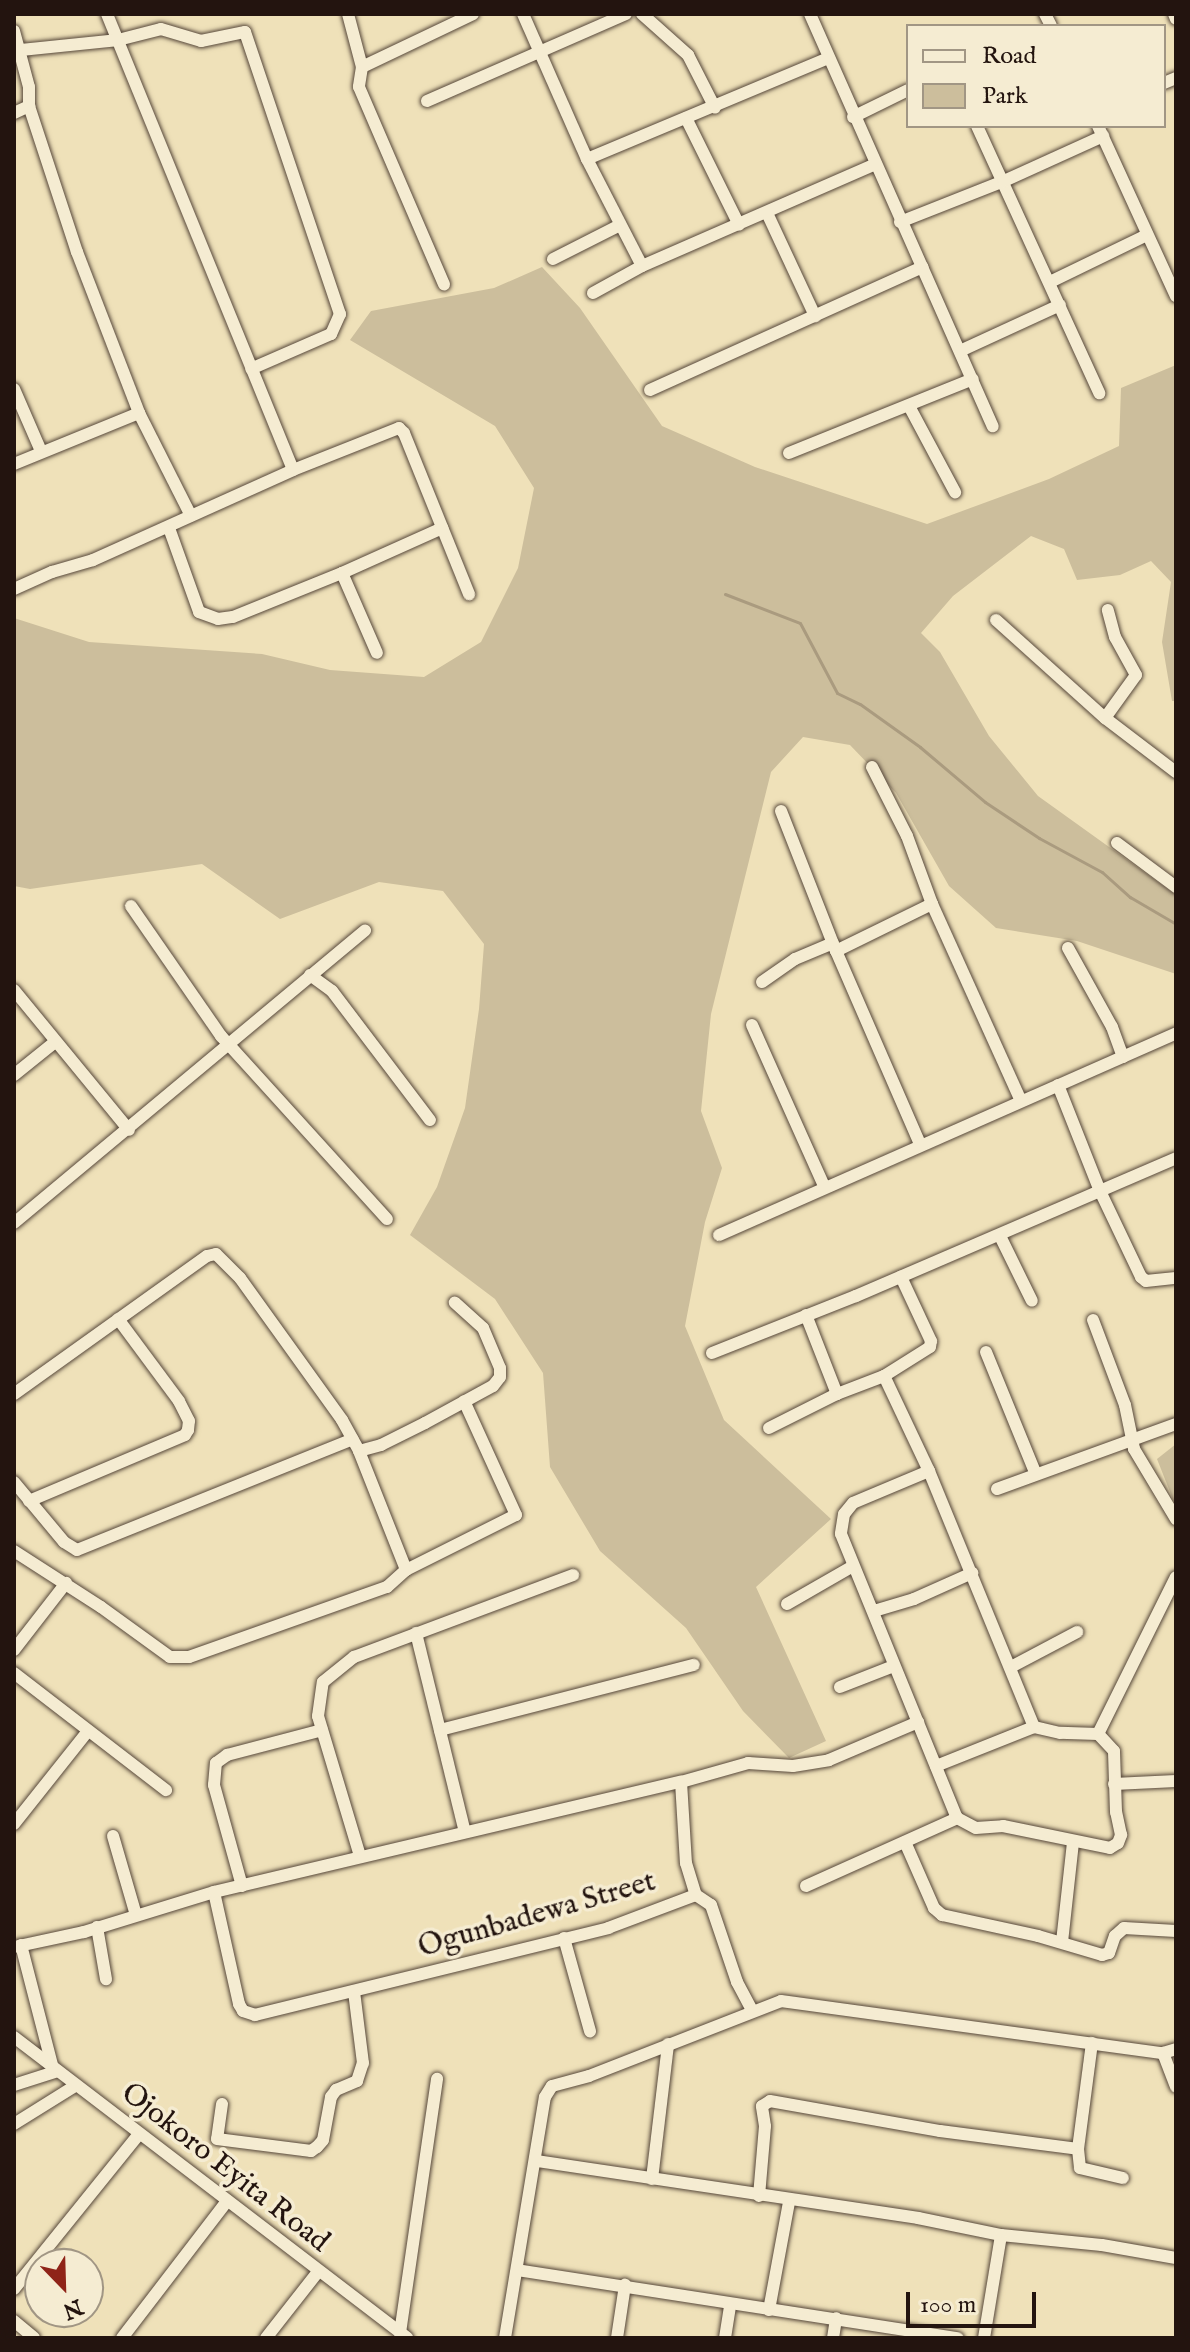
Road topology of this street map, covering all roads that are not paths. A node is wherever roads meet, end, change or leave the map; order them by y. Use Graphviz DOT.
graph roads {
  1 [pos="107,14"];
  2 [pos="348,14"];
  3 [pos="473,14"];
  4 [pos="523,14"];
  5 [pos="626,14"];
  6 [pos="642,14"];
  7 [pos="810,14"];
  8 [pos="14,31"];
  9 [pos="118,40"];
  10 [pos="21,50"];
  11 [pos="539,52"];
  12 [pos="828,58"];
  13 [pos="362,67"];
  14 [pos="906,91"];
  15 [pos="427,101"];
  16 [pos="29,106"];
  17 [pos="715,108"];
  18 [pos="14,113"];
  19 [pos="853,117"];
  20 [pos="686,118"];
  21 [pos="978,128"];
  22 [pos="1100,131"];
  23 [pos="587,159"];
  24 [pos="876,164"];
  25 [pos="1004,181"];
  26 [pos="767,213"];
  27 [pos="900,222"];
  28 [pos="620,225"];
  29 [pos="739,225"];
  30 [pos="1147,235"];
  31 [pos="553,259"];
  32 [pos="642,266"];
  33 [pos="922,267"];
  34 [pos="1050,282"];
  35 [pos="444,284"];
  36 [pos="593,293"];
  37 [pos="1176,296"];
  38 [pos="1060,305"];
  39 [pos="815,316"];
  40 [pos="960,351"];
  41 [pos="251,369"];
  42 [pos="973,379"];
  43 [pos="14,389"];
  44 [pos="650,390"];
  45 [pos="1099,393"];
  46 [pos="909,406"];
  47 [pos="139,413"];
  48 [pos="993,426"];
  49 [pos="41,451"];
  50 [pos="789,453"];
  51 [pos="14,464"];
  52 [pos="293,470"];
  53 [pos="955,492"];
  54 [pos="191,516"];
  55 [pos="169,528"];
  56 [pos="442,528"];
  57 [pos="342,573"];
  58 [pos="14,589"];
  59 [pos="469,594"];
  60 [pos="1108,610"];
  61 [pos="996,620"];
  62 [pos="377,653"];
  63 [pos="1105,718"];
  64 [pos="872,767"];
  65 [pos="1176,772"];
  66 [pos="781,811"];
  67 [pos="1117,843"];
  68 [pos="1176,887"];
  69 [pos="932,904"];
  70 [pos="131,906"];
  71 [pos="365,931"];
  72 [pos="834,947"];
  73 [pos="1068,948"];
  74 [pos="310,975"];
  75 [pos="762,982"];
  76 [pos="14,990"];
  77 [pos="752,1025"];
  78 [pos="1176,1033"];
  79 [pos="55,1042"];
  80 [pos="227,1043"];
  81 [pos="1123,1057"];
  82 [pos="14,1075"];
  83 [pos="1058,1085"];
  84 [pos="1021,1101"];
  85 [pos="430,1120"];
  86 [pos="129,1130"];
  87 [pos="920,1144"];
  88 [pos="1176,1158"];
  89 [pos="824,1186"];
  90 [pos="1100,1191"];
  91 [pos="387,1219"];
  92 [pos="14,1223"];
  93 [pos="719,1235"];
  94 [pos="1000,1236"];
  95 [pos="901,1277"];
  96 [pos="1175,1280"];
  97 [pos="1032,1301"];
  98 [pos="455,1303"];
  99 [pos="806,1315"];
  100 [pos="118,1319"];
  101 [pos="1093,1320"];
  102 [pos="986,1352"];
  103 [pos="712,1353"];
  104 [pos="884,1376"];
  105 [pos="14,1394"];
  106 [pos="837,1394"];
  107 [pos="464,1401"];
  108 [pos="1176,1424"];
  109 [pos="769,1428"];
  110 [pos="1133,1439"];
  111 [pos="356,1445"];
  112 [pos="929,1471"];
  113 [pos="1035,1472"];
  114 [pos="14,1482"];
  115 [pos="997,1489"];
  116 [pos="29,1501"];
  117 [pos="1176,1519"];
  118 [pos="14,1551"];
  119 [pos="853,1566"];
  120 [pos="406,1570"];
  121 [pos="972,1573"];
  122 [pos="573,1575"];
  123 [pos="66,1583"];
  124 [pos="1175,1583"];
  125 [pos="787,1604"];
  126 [pos="874,1611"];
  127 [pos="1077,1632"];
  128 [pos="416,1633"];
  129 [pos="14,1650"];
  130 [pos="694,1665"];
  131 [pos="894,1666"];
  132 [pos="1011,1667"];
  133 [pos="14,1673"];
  134 [pos="840,1687"];
  135 [pos="918,1722"];
  136 [pos="1034,1727"];
  137 [pos="322,1730"];
  138 [pos="440,1730"];
  139 [pos="88,1731"];
  140 [pos="1098,1734"];
  141 [pos="936,1766"];
  142 [pos="1176,1781"];
  143 [pos="681,1782"];
  144 [pos="1114,1784"];
  145 [pos="166,1790"];
  146 [pos="957,1818"];
  147 [pos="14,1824"];
  148 [pos="465,1832"];
  149 [pos="113,1836"];
  150 [pos="905,1842"];
  151 [pos="1073,1842"];
  152 [pos="360,1856"];
  153 [pos="242,1886"];
  154 [pos="806,1886"];
  155 [pos="214,1892"];
  156 [pos="696,1895"];
  157 [pos="136,1915"];
  158 [pos="97,1927"];
  159 [pos="1176,1931"];
  160 [pos="564,1938"];
  161 [pos="1062,1942"];
  162 [pos="17,1946"];
  163 [pos="106,1979"];
  164 [pos="354,1992"];
  165 [pos="752,2010"];
  166 [pos="590,2031"];
  167 [pos="14,2037"];
  168 [pos="1092,2043"];
  169 [pos="668,2044"];
  170 [pos="1176,2049"];
  171 [pos="1163,2053"];
  172 [pos="55,2068"];
  173 [pos="437,2079"];
  174 [pos="14,2085"];
  175 [pos="75,2086"];
  176 [pos="1176,2087"];
  177 [pos="222,2104"];
  178 [pos="14,2124"];
  179 [pos="139,2134"];
  180 [pos="1078,2149"];
  181 [pos="537,2161"];
  182 [pos="1123,2178"];
  183 [pos="652,2179"];
  184 [pos="759,2196"];
  185 [pos="227,2201"];
  186 [pos="789,2202"];
  187 [pos="1001,2235"];
  188 [pos="1176,2258"];
  189 [pos="517,2270"];
  190 [pos="317,2273"];
  191 [pos="625,2285"];
  192 [pos="14,2289"];
  193 [pos="730,2305"];
  194 [pos="769,2310"];
  195 [pos="836,2318"];
  196 [pos="14,2321"];
  197 [pos="403,2336"];
  198 [pos="950,2337"];
  199 [pos="34,2338"];
  200 [pos="122,2338"];
  201 [pos="266,2338"];
  202 [pos="505,2338"];
  203 [pos="617,2338"];
  204 [pos="725,2338"];
  205 [pos="833,2338"];
  206 [pos="984,2338"];
  1 -- 9 [label="street"];
  2 -- 13 [label="street"];
  3 -- 13 [label="street"];
  4 -- 11 [label="street"];
  5 -- 11 [label="street"];
  6 -- 17 [label="street"];
  7 -- 12 [label="street"];
  8 -- 10 [label="street"];
  9 -- 10 [label="street"];
  9 -- 41 [label="street"];
  9 -- 41 [label="street"];
  10 -- 16 [label="street"];
  11 -- 15 [label="street"];
  11 -- 23 [label="street"];
  12 -- 17 [label="street"];
  12 -- 19 [label="street"];
  13 -- 35 [label="street"];
  14 -- 19 [label="street"];
  16 -- 18 [label="street"];
  16 -- 47 [label="street"];
  17 -- 20 [label="street"];
  19 -- 24 [label="street"];
  20 -- 23 [label="street"];
  20 -- 29 [label="street"];
  21 -- 25 [label="street"];
  22 -- 25 [label="street"];
  22 -- 30 [label="street"];
  23 -- 28 [label="street"];
  24 -- 26 [label="street"];
  24 -- 27 [label="street"];
  25 -- 27 [label="street"];
  25 -- 34 [label="street"];
  26 -- 29 [label="street"];
  26 -- 39 [label="street"];
  27 -- 33 [label="street"];
  28 -- 31 [label="street"];
  28 -- 32 [label="street"];
  29 -- 32 [label="street"];
  30 -- 34 [label="street"];
  30 -- 37 [label="street"];
  32 -- 36 [label="street"];
  33 -- 39 [label="street"];
  33 -- 40 [label="street"];
  34 -- 38 [label="street"];
  38 -- 40 [label="street"];
  38 -- 45 [label="street"];
  39 -- 44 [label="street"];
  40 -- 42 [label="street"];
  41 -- 52 [label="street"];
  42 -- 46 [label="street"];
  42 -- 48 [label="street"];
  43 -- 49 [label="street"];
  46 -- 50 [label="street"];
  46 -- 53 [label="street"];
  47 -- 49 [label="street"];
  47 -- 54 [label="street"];
  49 -- 51 [label="street"];
  52 -- 54 [label="street"];
  52 -- 56 [label="street"];
  54 -- 55 [label="street"];
  55 -- 57 [label="street"];
  55 -- 58 [label="street"];
  56 -- 57 [label="street"];
  56 -- 59 [label="street"];
  57 -- 62 [label="street"];
  60 -- 63 [label="street"];
  61 -- 63 [label="street"];
  63 -- 65 [label="street"];
  64 -- 69 [label="street"];
  66 -- 72 [label="street"];
  67 -- 68 [label="street"];
  69 -- 72 [label="street"];
  69 -- 84 [label="street"];
  70 -- 80 [label="street"];
  71 -- 74 [label="street"];
  72 -- 75 [label="street"];
  72 -- 87 [label="street"];
  73 -- 81 [label="street"];
  74 -- 80 [label="street"];
  74 -- 85 [label="street"];
  76 -- 79 [label="street"];
  77 -- 89 [label="street"];
  78 -- 81 [label="street"];
  79 -- 82 [label="street"];
  79 -- 86 [label="street"];
  80 -- 86 [label="street"];
  80 -- 91 [label="street"];
  81 -- 83 [label="street"];
  83 -- 84 [label="street"];
  83 -- 90 [label="street"];
  84 -- 87 [label="street"];
  86 -- 92 [label="street"];
  87 -- 89 [label="street"];
  88 -- 90 [label="street"];
  89 -- 93 [label="street"];
  90 -- 94 [label="street"];
  90 -- 96 [label="street"];
  94 -- 95 [label="street"];
  94 -- 97 [label="street"];
  95 -- 99 [label="street"];
  95 -- 104 [label="street"];
  98 -- 107 [label="street"];
  99 -- 103 [label="street"];
  99 -- 106 [label="street"];
  100 -- 105 [label="street"];
  100 -- 111 [label="street"];
  100 -- 116 [label="street"];
  101 -- 110 [label="street"];
  102 -- 113 [label="street"];
  104 -- 106 [label="street"];
  104 -- 112 [label="street"];
  106 -- 109 [label="street"];
  107 -- 111 [label="street"];
  107 -- 120 [label="street"];
  108 -- 110 [label="street"];
  110 -- 113 [label="street"];
  110 -- 117 [label="street"];
  111 -- 116 [label="street"];
  111 -- 120 [label="street"];
  112 -- 119 [label="street"];
  112 -- 121 [label="street"];
  113 -- 115 [label="street"];
  114 -- 116 [label="street"];
  118 -- 123 [label="street"];
  119 -- 125 [label="street"];
  119 -- 126 [label="street"];
  120 -- 123 [label="street"];
  121 -- 126 [label="street"];
  121 -- 132 [label="street"];
  122 -- 128 [label="street"];
  123 -- 129 [label="street"];
  124 -- 140 [label="street"];
  126 -- 131 [label="street"];
  127 -- 132 [label="street"];
  128 -- 137 [label="street"];
  128 -- 138 [label="street"];
  130 -- 138 [label="street"];
  131 -- 134 [label="street"];
  131 -- 135 [label="street"];
  132 -- 136 [label="street"];
  133 -- 139 [label="street"];
  135 -- 141 [label="street"];
  135 -- 143 [label="street"];
  136 -- 140 [label="street"];
  136 -- 141 [label="street"];
  137 -- 152 [label="street"];
  137 -- 153 [label="street"];
  138 -- 148 [label="street"];
  139 -- 145 [label="street"];
  139 -- 147 [label="street"];
  140 -- 144 [label="street"];
  141 -- 146 [label="street"];
  142 -- 144 [label="street"];
  143 -- 148 [label="street"];
  143 -- 156 [label="street"];
  144 -- 151 [label="street"];
  146 -- 150 [label="street"];
  146 -- 151 [label="street"];
  148 -- 152 [label="street"];
  149 -- 157 [label="street"];
  150 -- 154 [label="street"];
  150 -- 161 [label="street"];
  151 -- 161 [label="street"];
  152 -- 153 [label="street"];
  153 -- 155 [label="street"];
  155 -- 157 [label="street"];
  155 -- 164 [label="street, Ogunbadewa Street"];
  156 -- 160 [label="street, Ogunbadewa Street"];
  156 -- 165 [label="street, Ogunbadewa Street"];
  157 -- 158 [label="street"];
  158 -- 162 [label="street"];
  158 -- 163 [label="street"];
  159 -- 161 [label="street"];
  160 -- 164 [label="street, Ogunbadewa Street"];
  160 -- 166 [label="street"];
  162 -- 172 [label="street"];
  164 -- 177 [label="street"];
  165 -- 168 [label="street"];
  165 -- 169 [label="street"];
  167 -- 172 [label="street, Ojokoro Eyita Road"];
  168 -- 171 [label="street"];
  168 -- 180 [label="street"];
  169 -- 181 [label="street"];
  169 -- 183 [label="street"];
  170 -- 171 [label="street"];
  171 -- 176 [label="street"];
  172 -- 174 [label="street"];
  172 -- 175 [label="street, Ojokoro Eyita Road"];
  173 -- 197 [label="street"];
  175 -- 178 [label="street"];
  175 -- 179 [label="street, Ojokoro Eyita Road"];
  179 -- 185 [label="street, Ojokoro Eyita Road"];
  179 -- 192 [label="street"];
  180 -- 182 [label="street"];
  180 -- 184 [label="street"];
  181 -- 183 [label="street"];
  181 -- 189 [label="street"];
  183 -- 184 [label="street"];
  184 -- 186 [label="street"];
  185 -- 190 [label="street, Ojokoro Eyita Road"];
  185 -- 200 [label="street"];
  186 -- 187 [label="street"];
  186 -- 194 [label="street"];
  187 -- 188 [label="street"];
  187 -- 206 [label="street"];
  189 -- 191 [label="street"];
  189 -- 202 [label="street"];
  190 -- 197 [label="street, Ojokoro Eyita Road"];
  190 -- 201 [label="street"];
  191 -- 193 [label="street"];
  191 -- 203 [label="street"];
  193 -- 194 [label="street"];
  193 -- 204 [label="street"];
  194 -- 195 [label="street"];
  195 -- 198 [label="street"];
  195 -- 205 [label="street"];
  196 -- 199 [label="street"];
}
